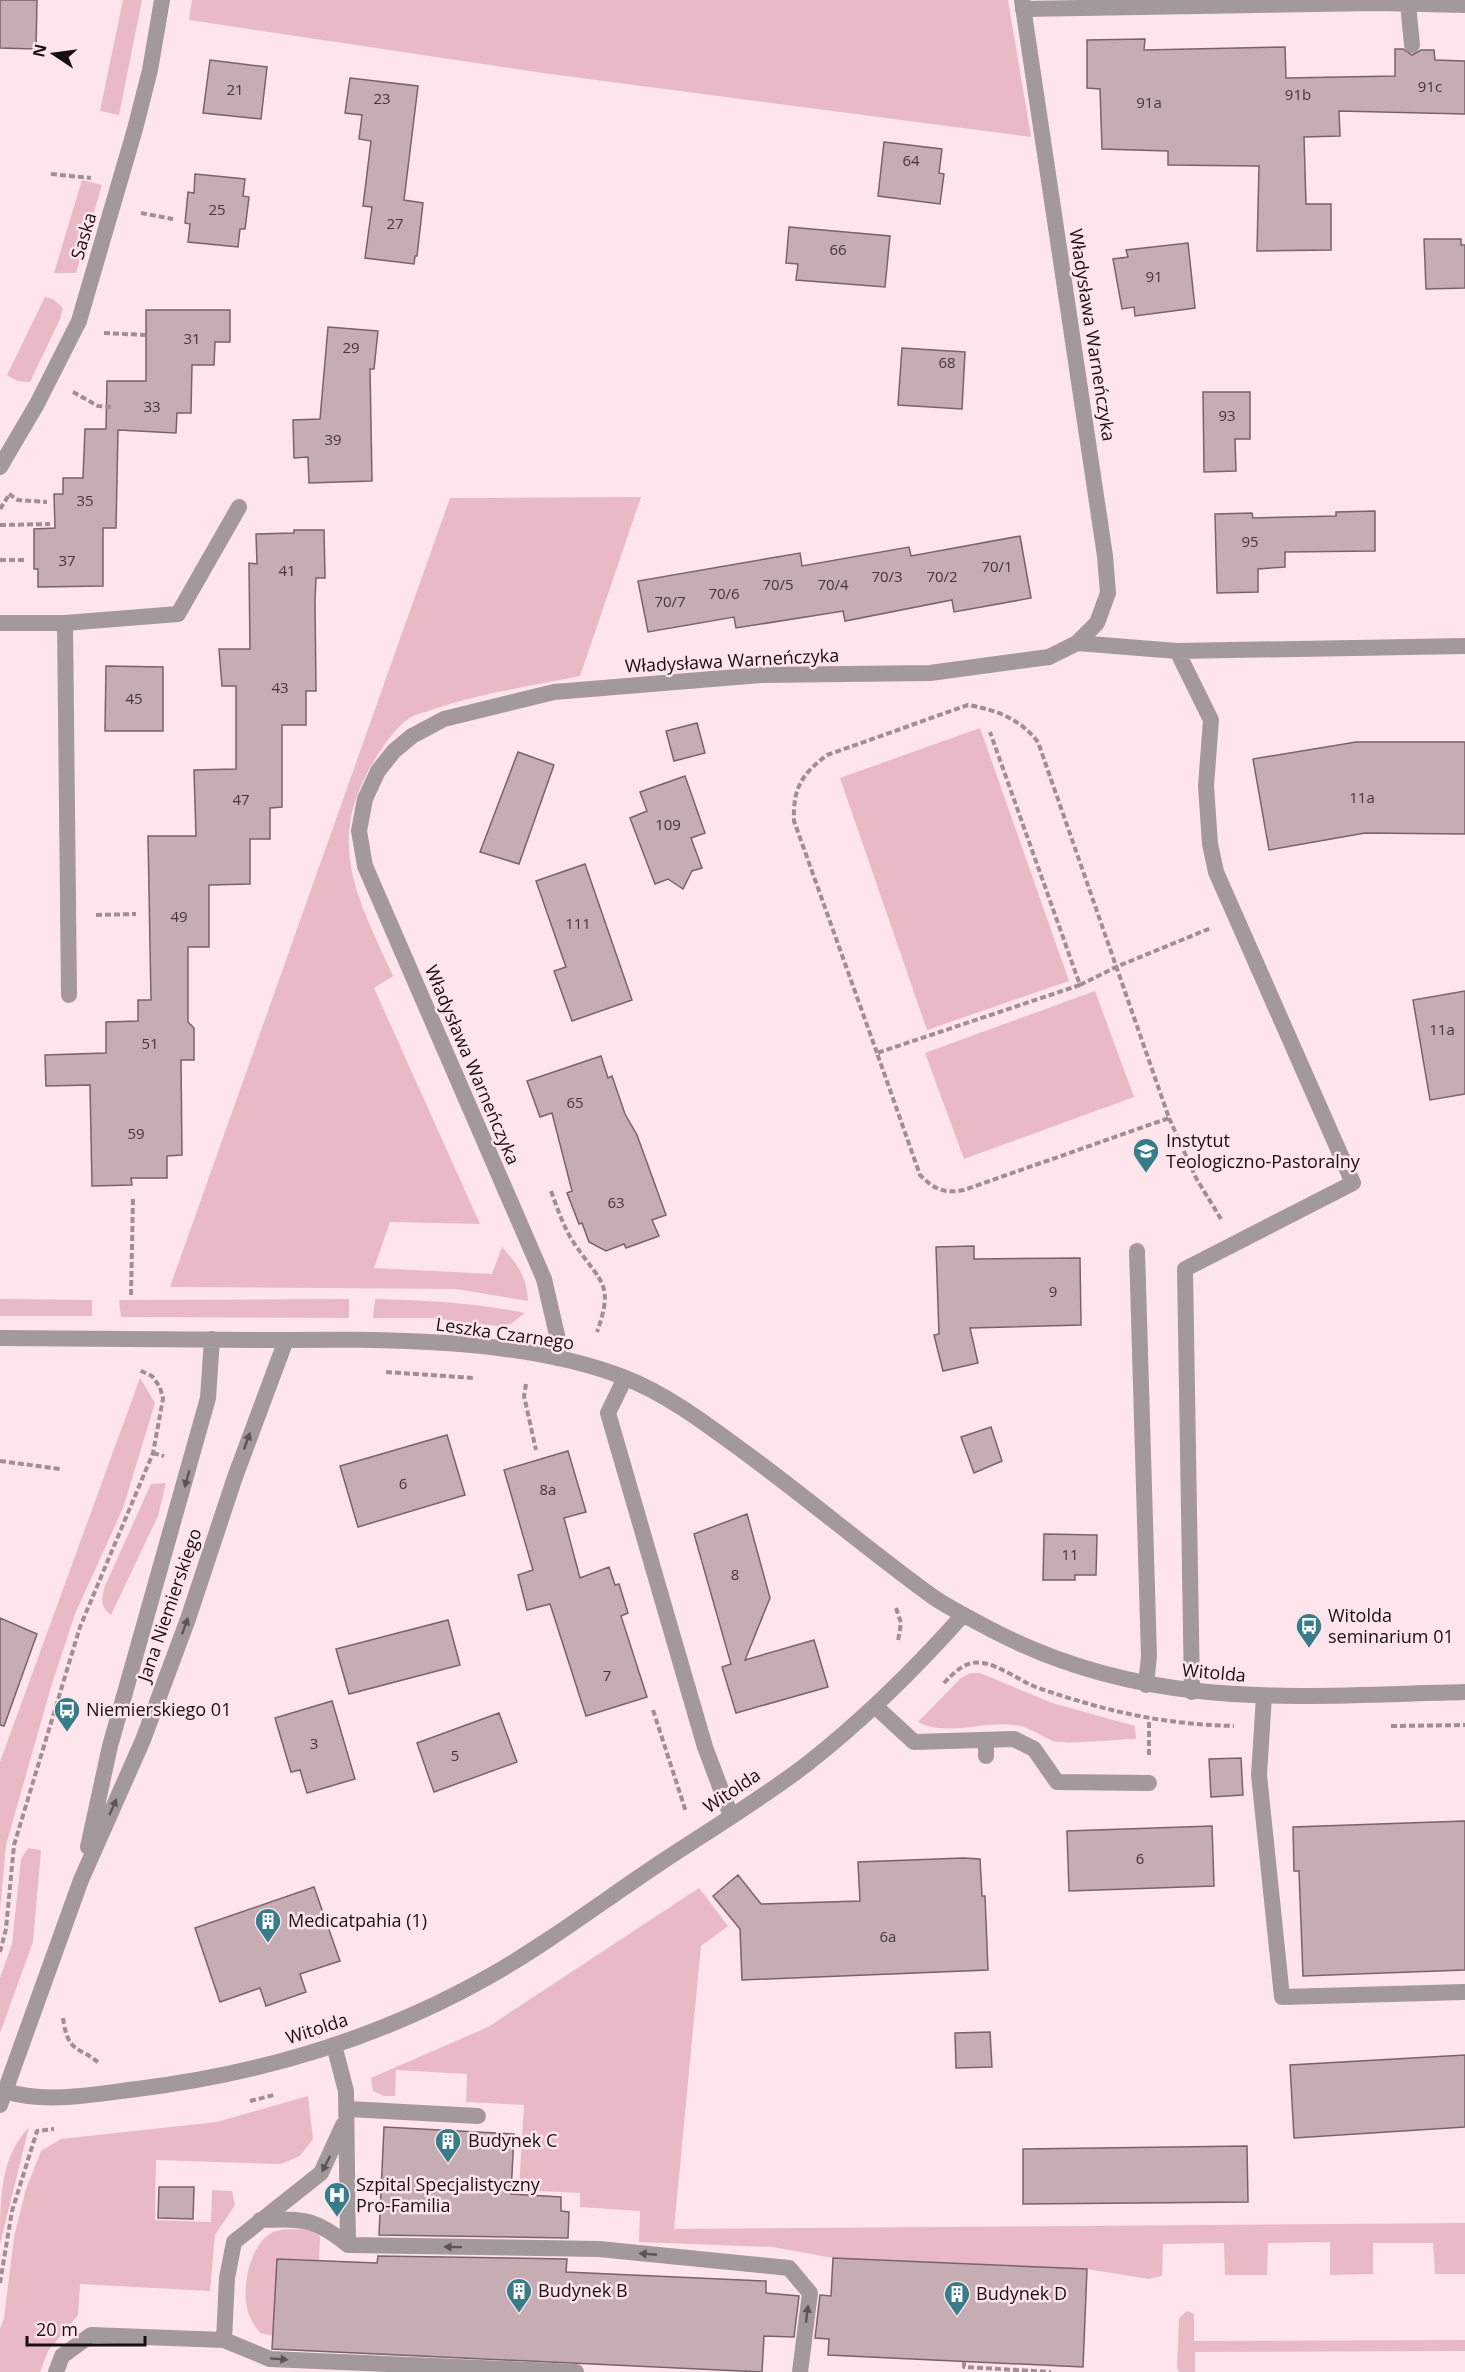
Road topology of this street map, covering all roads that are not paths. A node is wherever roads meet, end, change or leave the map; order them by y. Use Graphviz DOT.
graph roads {
  1 [pos="162,0"];
  2 [pos="1377,2"];
  3 [pos="1023,4"];
  4 [pos="1408,4"];
  5 [pos="1465,5"];
  6 [pos="1412,45"];
  7 [pos="0,466"];
  8 [pos="239,507"];
  9 [pos="0,623"];
  10 [pos="65,623"];
  11 [pos="1077,643"];
  12 [pos="1465,646"];
  13 [pos="1177,651"];
  14 [pos="69,995"];
  15 [pos="1137,1251"];
  16 [pos="0,1338"];
  17 [pos="212,1339"];
  18 [pos="286,1340"];
  19 [pos="558,1358"];
  20 [pos="625,1378"];
  21 [pos="963,1615"];
  22 [pos="1146,1685"];
  23 [pos="1192,1692"];
  24 [pos="1465,1692"];
  25 [pos="1264,1696"];
  26 [pos="875,1706"];
  27 [pos="1149,1783"];
  28 [pos="731,1816"];
  29 [pos="81,1880"];
  30 [pos="1465,1992"];
  31 [pos="334,2045"];
  32 [pos="2,2098"];
  33 [pos="348,2109"];
  34 [pos="478,2116"];
  35 [pos="260,2220"];
  36 [pos="348,2245"];
  37 [pos="224,2340"];
  38 [pos="56,2372"];
  39 [pos="576,2372"];
  40 [pos="800,2372"];
  1 -- 7 [label="street, Saska"];
  2 -- 3 [label="street"];
  2 -- 4 [label="street"];
  3 -- 11 [label="street, Władysława Warneńczyka"];
  4 -- 5 [label="street"];
  4 -- 6 [label="street"];
  8 -- 10 [label="street"];
  9 -- 10 [label="street"];
  10 -- 14 [label="street"];
  11 -- 13 [label="street"];
  11 -- 19 [label="street, Władysława Warneńczyka"];
  12 -- 13 [label="street"];
  13 -- 23 [label="street"];
  15 -- 22 [label="street"];
  16 -- 17 [label="street, Leszka Czarnego"];
  17 -- 18 [label="street, Leszka Czarnego"];
  17 -- 29 [label="street, Jana Niemierskiego, one-way"];
  18 -- 19 [label="street, Leszka Czarnego"];
  29 -- 18 [label="street, Jana Niemierskiego, one-way"];
  19 -- 20 [label="street, Leszka Czarnego"];
  20 -- 21 [label="street, Leszka Czarnego"];
  20 -- 28 [label="street"];
  21 -- 22 [label="street, Witolda"];
  21 -- 26 [label="street, Witolda"];
  22 -- 23 [label="street, Witolda"];
  23 -- 25 [label="street, Witolda"];
  24 -- 25 [label="street, Witolda"];
  25 -- 30 [label="street"];
  26 -- 27 [label="street"];
  26 -- 28 [label="street, Witolda"];
  28 -- 31 [label="street, Witolda"];
  29 -- 32 [label="street, Jana Niemierskiego"];
  31 -- 32 [label="street, Witolda"];
  31 -- 33 [label="street"];
  33 -- 34 [label="street"];
  33 -- 35 [label="street, one-way"];
  33 -- 36 [label="street"];
  35 -- 36 [label="street"];
  35 -- 37 [label="street"];
  40 -- 36 [label="street, one-way"];
  37 -- 38 [label="street"];
  37 -- 39 [label="street, one-way"];
}
